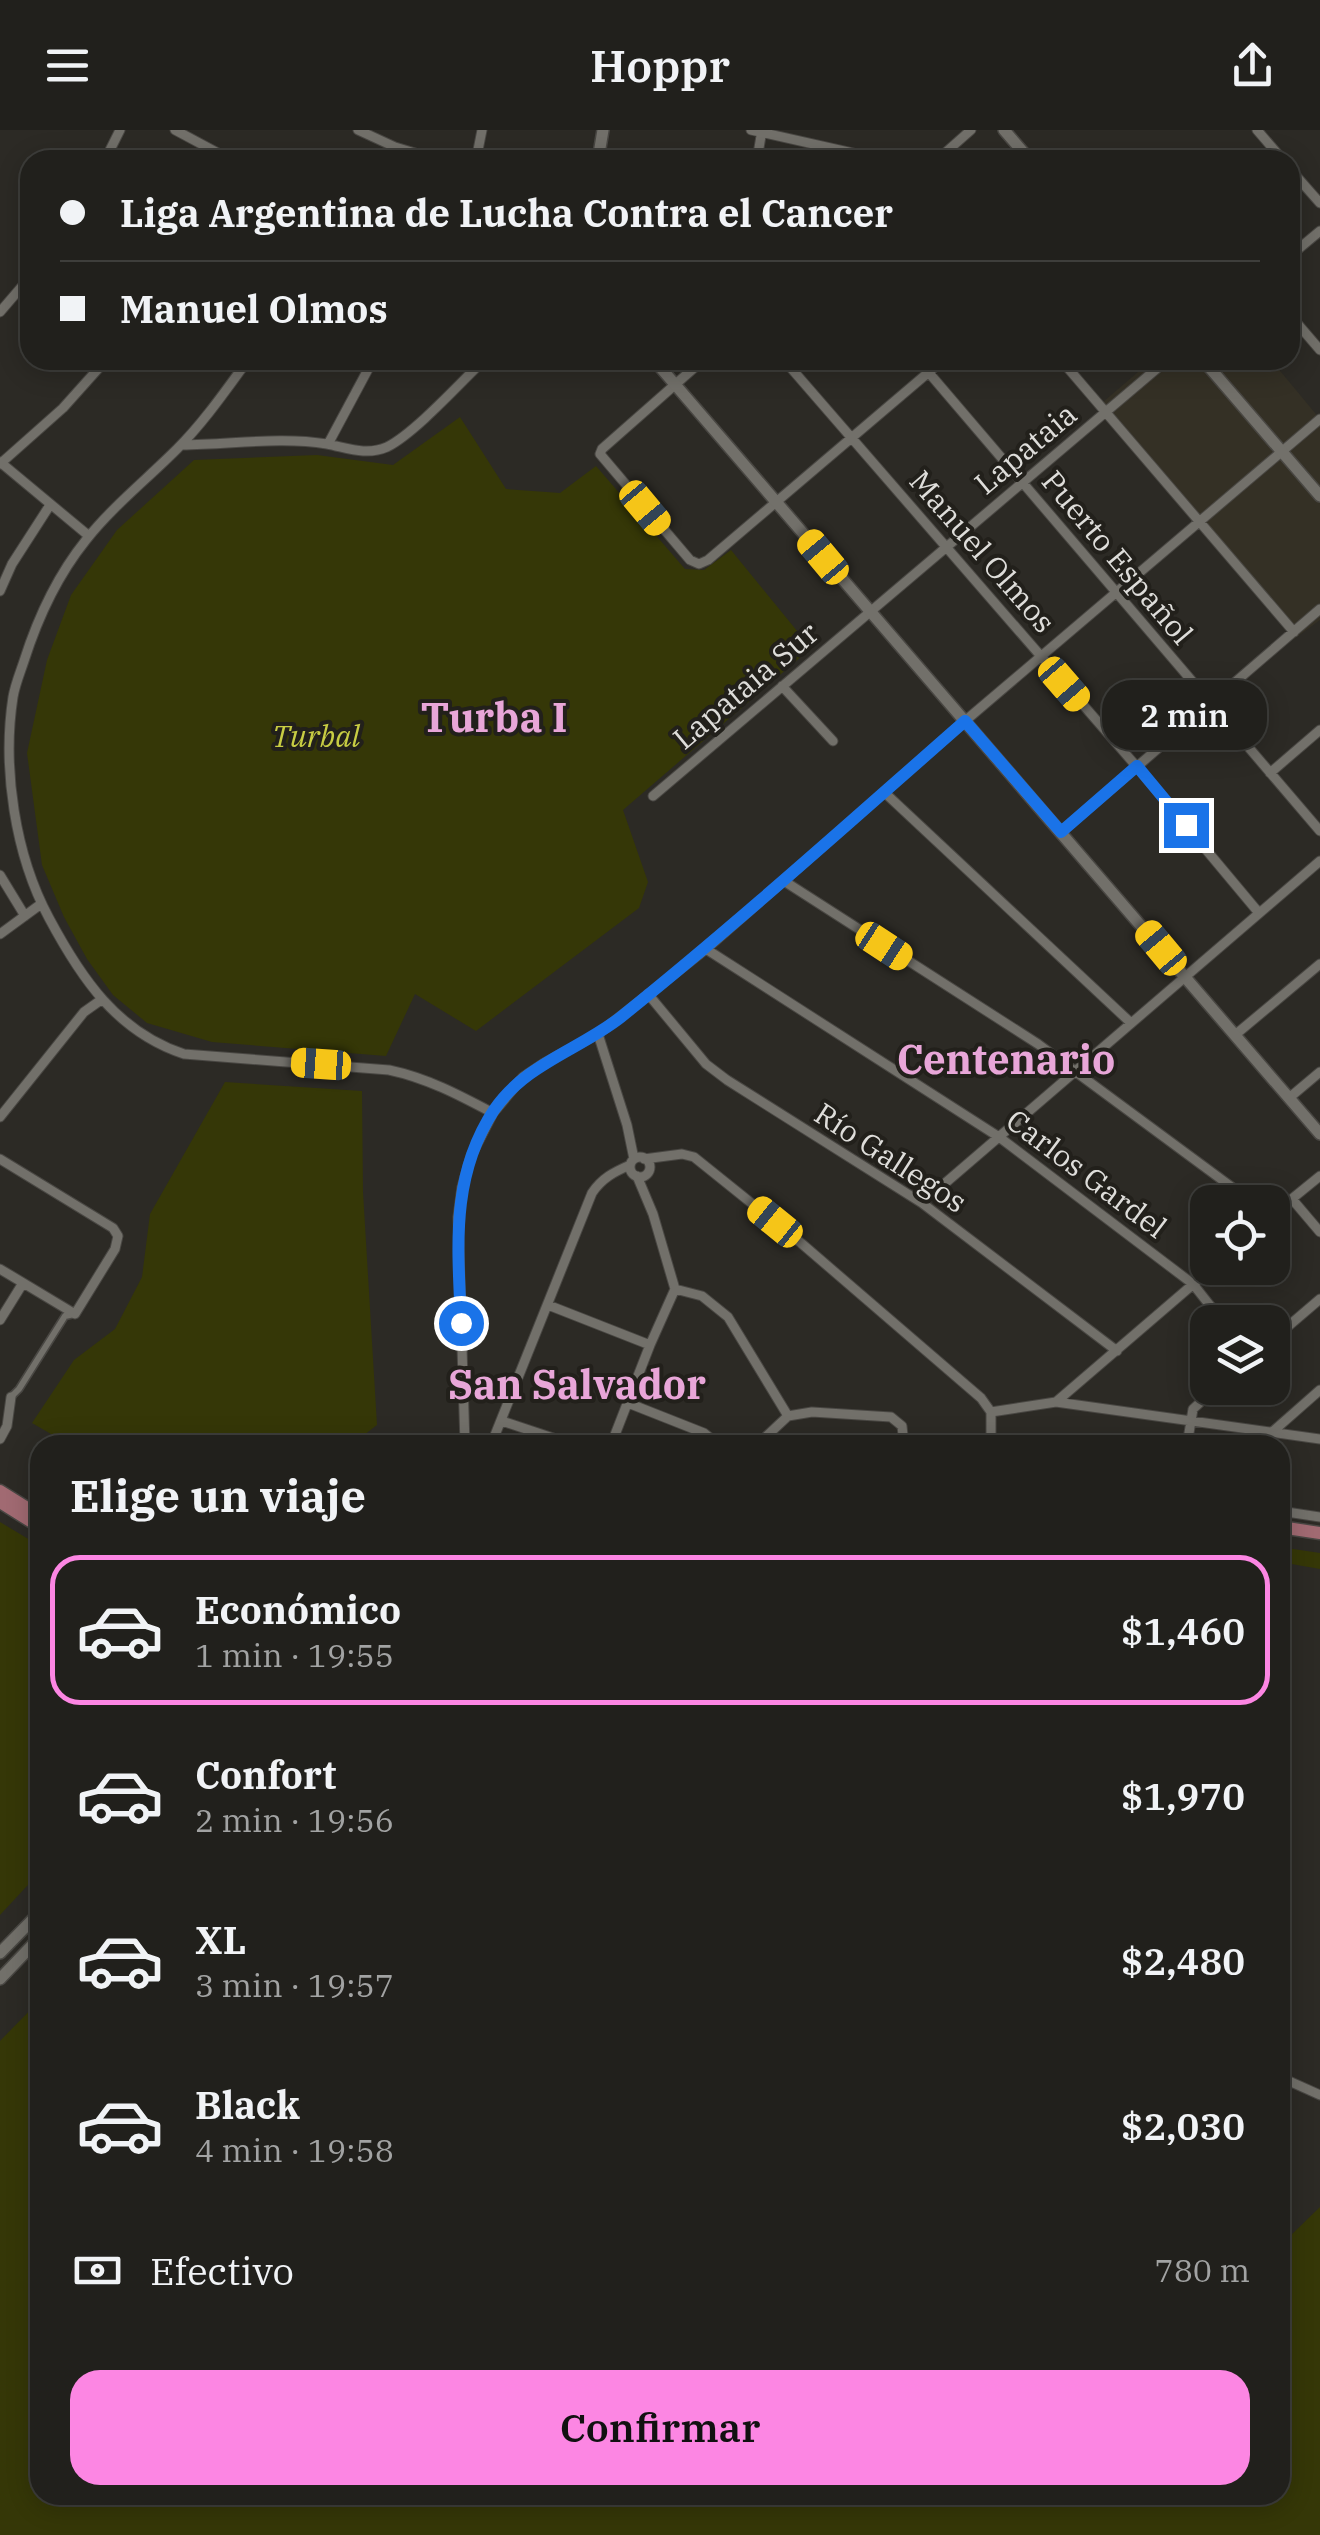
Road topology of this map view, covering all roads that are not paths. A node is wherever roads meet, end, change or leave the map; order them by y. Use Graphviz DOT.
graph roads {
  1 [pos="175,130"];
  2 [pos="358,130"];
  3 [pos="970,130"];
  4 [pos="1004,130"];
  5 [pos="1257,130"];
  6 [pos="759,131"];
  7 [pos="211,150"];
  8 [pos="405,150"];
  9 [pos="841,150"];
  10 [pos="948,150"];
  11 [pos="1021,150"];
  12 [pos="1274,150"];
  13 [pos="1300,180"];
  14 [pos="1320,203"];
  15 [pos="1320,230"];
  16 [pos="1300,247"];
  17 [pos="20,289"];
  18 [pos="0,312"];
  19 [pos="1300,327"];
  20 [pos="1320,350"];
  21 [pos="97,370"];
  22 [pos="240,370"];
  23 [pos="368,370"];
  24 [pos="473,370"];
  25 [pos="663,370"];
  26 [pos="691,370"];
  27 [pos="793,370"];
  28 [pos="926,370"];
  29 [pos="931,370"];
  30 [pos="1069,370"];
  31 [pos="1155,370"];
  32 [pos="1212,370"];
  33 [pos="928,373"];
  34 [pos="675,384"];
  35 [pos="1106,413"];
  36 [pos="1320,419"];
  37 [pos="853,438"];
  38 [pos="182,444"];
  39 [pos="328,444"];
  40 [pos="1282,452"];
  41 [pos="0,463"];
  42 [pos="1022,483"];
  43 [pos="1320,496"];
  44 [pos="776,502"];
  45 [pos="50,505"];
  46 [pos="1199,522"];
  47 [pos="89,536"];
  48 [pos="946,547"];
  49 [pos="0,592"];
  50 [pos="1116,592"];
  51 [pos="1320,610"];
  52 [pos="869,612"];
  53 [pos="1294,632"];
  54 [pos="1040,656"];
  55 [pos="782,686"];
  56 [pos="0,698"];
  57 [pos="13,700"];
  58 [pos="1210,703"];
  59 [pos="965,721"];
  60 [pos="1320,730"];
  61 [pos="832,740"];
  62 [pos="1137,766"];
  63 [pos="1270,772"];
  64 [pos="884,792"];
  65 [pos="653,796"];
  66 [pos="1320,831"];
  67 [pos="1061,832"];
  68 [pos="1320,861"];
  69 [pos="0,875"];
  70 [pos="784,881"];
  71 [pos="41,904"];
  72 [pos="1259,914"];
  73 [pos="25,916"];
  74 [pos="0,934"];
  75 [pos="706,949"];
  76 [pos="1320,964"];
  77 [pos="1186,977"];
  78 [pos="648,994"];
  79 [pos="101,1000"];
  80 [pos="1131,1023"];
  81 [pos="598,1034"];
  82 [pos="1236,1035"];
  83 [pos="1075,1070"];
  84 [pos="1320,1072"];
  85 [pos="1289,1098"];
  86 [pos="492,1113"];
  87 [pos="0,1117"];
  88 [pos="1320,1134"];
  89 [pos="999,1137"];
  90 [pos="682,1154"];
  91 [pos="0,1159"];
  92 [pos="638,1160"];
  93 [pos="644,1173"];
  94 [pos="1320,1176"];
  95 [pos="1229,1185"];
  96 [pos="1292,1199"];
  97 [pos="922,1203"];
  98 [pos="1320,1232"];
  99 [pos="0,1269"];
  100 [pos="1190,1282"];
  101 [pos="23,1283"];
  102 [pos="1192,1285"];
  103 [pos="1194,1285"];
  104 [pos="675,1288"];
  105 [pos="1320,1300"];
  106 [pos="548,1304"];
  107 [pos="1210,1305"];
  108 [pos="75,1314"];
  109 [pos="0,1320"];
  110 [pos="1290,1325"];
  111 [pos="650,1345"];
  112 [pos="1117,1352"];
  113 [pos="1320,1390"];
  114 [pos="7,1398"];
  115 [pos="1056,1402"];
  116 [pos="628,1403"];
  117 [pos="1197,1405"];
  118 [pos="990,1412"];
  119 [pos="788,1416"];
  120 [pos="502,1420"];
  121 [pos="1190,1421"];
  122 [pos="1271,1433"];
  123 [pos="465,1435"];
  124 [pos="495,1435"];
  125 [pos="545,1435"];
  126 [pos="615,1435"];
  127 [pos="706,1435"];
  128 [pos="768,1435"];
  129 [pos="903,1435"];
  130 [pos="991,1435"];
  131 [pos="1188,1435"];
  132 [pos="1285,1435"];
  133 [pos="1290,1436"];
  134 [pos="0,1440"];
  135 [pos="1320,1440"];
  136 [pos="0,1491"];
  137 [pos="0,1502"];
  138 [pos="30,1510"];
  139 [pos="1290,1512"];
  140 [pos="1320,1517"];
  141 [pos="30,1521"];
  142 [pos="1290,1528"];
  143 [pos="1320,1533"];
  144 [pos="30,1922"];
  145 [pos="30,1948"];
  146 [pos="0,1954"];
  147 [pos="0,1979"];
  148 [pos="1290,2082"];
  149 [pos="1320,2095"];
  1 -- 7 [label="street"];
  2 -- 8 [label="street"];
  3 -- 10 [label="street"];
  4 -- 11 [label="main road"];
  5 -- 12 [label="street"];
  6 -- 9 [label="street"];
  13 -- 14 [label="street"];
  15 -- 16 [label="street"];
  17 -- 18 [label="street"];
  19 -- 20 [label="street"];
  21 -- 41 [label="street"];
  22 -- 38 [label="street"];
  23 -- 39 [label="street"];
  24 -- 39 [label="street"];
  25 -- 34 [label="main road"];
  26 -- 34 [label="street"];
  27 -- 37 [label="street, Manuel Olmos"];
  28 -- 33 [label="street, Puerto Español"];
  29 -- 33 [label="street"];
  30 -- 35 [label="street"];
  31 -- 35 [label="street, Lapataia"];
  32 -- 40 [label="main road"];
  33 -- 37 [label="street"];
  33 -- 42 [label="street, Puerto Español"];
  34 -- 44 [label="main road"];
  34 -- 44 [label="street"];
  35 -- 42 [label="street, Lapataia"];
  35 -- 46 [label="street"];
  36 -- 40 [label="street"];
  37 -- 44 [label="street"];
  37 -- 48 [label="street, Manuel Olmos"];
  38 -- 39 [label="street"];
  38 -- 47 [label="street"];
  40 -- 43 [label="main road"];
  40 -- 46 [label="street"];
  41 -- 45 [label="street"];
  42 -- 48 [label="street, Lapataia"];
  42 -- 50 [label="street, Puerto Español"];
  44 -- 52 [label="main road"];
  45 -- 47 [label="street"];
  45 -- 49 [label="street"];
  46 -- 50 [label="street"];
  46 -- 53 [label="street"];
  47 -- 57 [label="street"];
  48 -- 52 [label="street, Lapataia"];
  48 -- 54 [label="street, Manuel Olmos"];
  50 -- 54 [label="street"];
  50 -- 58 [label="street, Puerto Español"];
  51 -- 53 [label="street"];
  52 -- 55 [label="street, Lapataia Sur"];
  52 -- 59 [label="main road"];
  53 -- 58 [label="street"];
  54 -- 59 [label="street"];
  54 -- 62 [label="street, Manuel Olmos"];
  55 -- 61 [label="street"];
  55 -- 65 [label="street, Lapataia Sur"];
  56 -- 57 [label="street"];
  57 -- 71 [label="street"];
  58 -- 62 [label="street"];
  58 -- 63 [label="street, Puerto Español"];
  59 -- 64 [label="street"];
  59 -- 67 [label="main road"];
  60 -- 63 [label="street"];
  62 -- 67 [label="street"];
  62 -- 72 [label="street, Manuel Olmos"];
  63 -- 66 [label="street, Puerto Español"];
  64 -- 70 [label="street"];
  64 -- 80 [label="street"];
  67 -- 77 [label="main road"];
  68 -- 72 [label="street"];
  69 -- 73 [label="street"];
  70 -- 75 [label="street"];
  70 -- 83 [label="street"];
  71 -- 73 [label="street"];
  71 -- 79 [label="street"];
  72 -- 77 [label="street"];
  73 -- 74 [label="street"];
  75 -- 78 [label="street"];
  75 -- 89 [label="street, Carlos Gardel"];
  76 -- 82 [label="street"];
  77 -- 80 [label="street"];
  77 -- 82 [label="main road"];
  78 -- 81 [label="street"];
  78 -- 97 [label="street, Río Gallegos"];
  79 -- 86 [label="street"];
  79 -- 87 [label="street"];
  80 -- 83 [label="street"];
  81 -- 86 [label="street"];
  81 -- 92 [label="street"];
  82 -- 85 [label="main road"];
  83 -- 89 [label="street"];
  83 -- 95 [label="street"];
  84 -- 85 [label="street"];
  85 -- 88 [label="main road"];
  86 -- 123 [label="street"];
  89 -- 97 [label="street"];
  89 -- 100 [label="street, Carlos Gardel"];
  90 -- 92 [label="street"];
  90 -- 93 [label="street"];
  90 -- 118 [label="street"];
  91 -- 108 [label="street"];
  92 -- 93 [label="street"];
  92 -- 93 [label="street"];
  92 -- 106 [label="street"];
  93 -- 104 [label="street"];
  94 -- 96 [label="street"];
  96 -- 98 [label="street"];
  97 -- 112 [label="street, Río Gallegos"];
  99 -- 101 [label="street"];
  101 -- 108 [label="street"];
  101 -- 109 [label="street"];
  102 -- 112 [label="street"];
  103 -- 107 [label="street, Carlos Gardel"];
  104 -- 111 [label="street"];
  104 -- 119 [label="street"];
  105 -- 110 [label="street"];
  106 -- 111 [label="street"];
  106 -- 120 [label="street"];
  108 -- 114 [label="street"];
  111 -- 116 [label="street"];
  112 -- 115 [label="street"];
  113 -- 122 [label="street"];
  114 -- 134 [label="street"];
  115 -- 118 [label="street"];
  115 -- 121 [label="street"];
  116 -- 126 [label="street"];
  116 -- 127 [label="street"];
  117 -- 121 [label="street"];
  118 -- 130 [label="street"];
  119 -- 128 [label="street"];
  119 -- 129 [label="street"];
  120 -- 124 [label="street"];
  120 -- 125 [label="street"];
  121 -- 122 [label="street"];
  121 -- 131 [label="street"];
  122 -- 132 [label="street"];
  133 -- 135 [label="street"];
  136 -- 138 [label="main road"];
  137 -- 141 [label="main road"];
  139 -- 140 [label="street"];
  142 -- 143 [label="main road"];
  144 -- 146 [label="main road"];
  145 -- 147 [label="main road"];
  148 -- 149 [label="street"];
}
